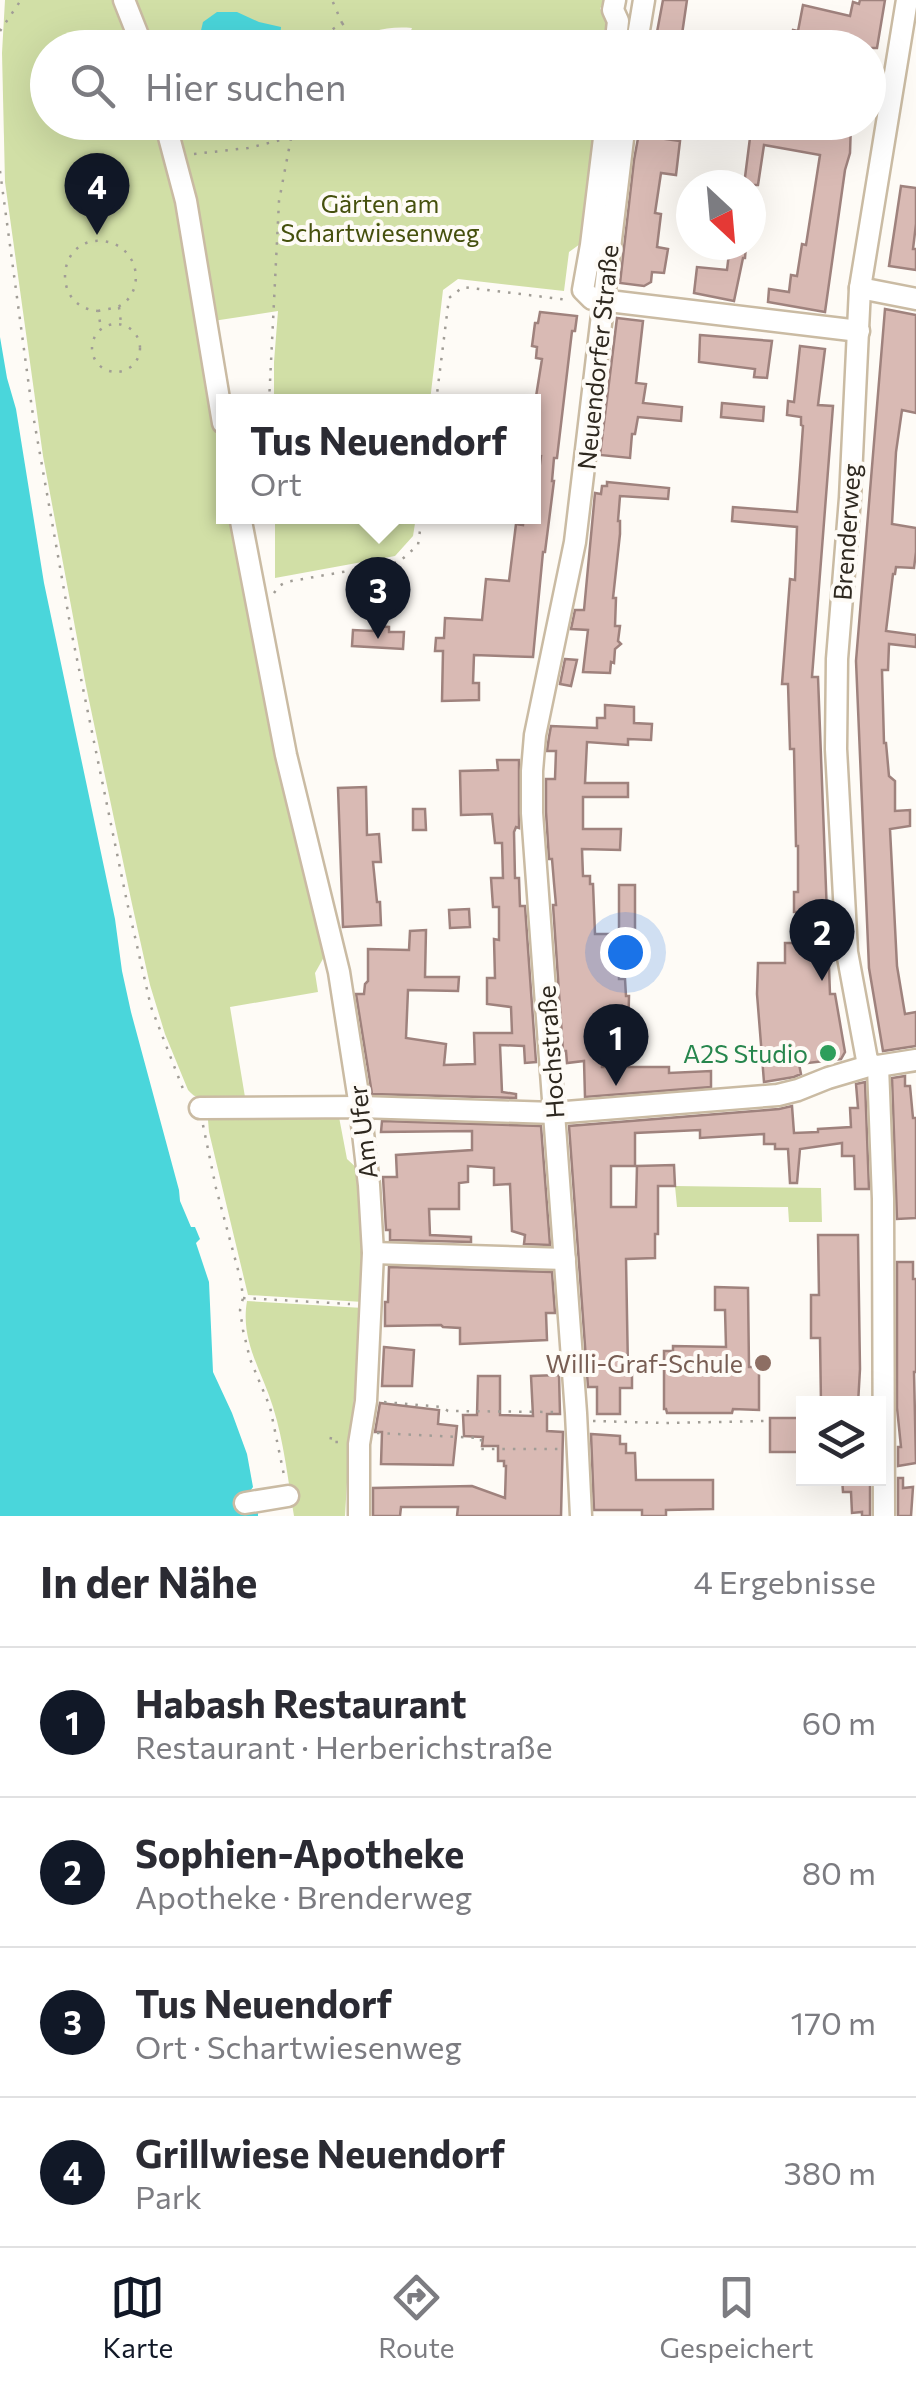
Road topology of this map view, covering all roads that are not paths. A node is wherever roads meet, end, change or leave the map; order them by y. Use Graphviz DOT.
graph roads {
  1 [pos="124,0"];
  2 [pos="614,0"];
  3 [pos="644,0"];
  4 [pos="906,0"];
  5 [pos="136,30"];
  6 [pos="617,30"];
  7 [pos="639,30"];
  8 [pos="886,125"];
  9 [pos="169,140"];
  10 [pos="604,140"];
  11 [pos="622,140"];
  12 [pos="884,140"];
  13 [pos="860,288"];
  14 [pos="916,298"];
  15 [pos="597,300"];
  16 [pos="859,331"];
  17 [pos="218,394"];
  18 [pos="242,524"];
  19 [pos="565,590"];
  20 [pos="916,1060"];
  21 [pos="875,1065"];
  22 [pos="360,1107"];
  23 [pos="200,1108"];
  24 [pos="554,1113"];
  25 [pos="372,1252"];
  26 [pos="565,1259"];
  27 [pos="288,1496"];
  28 [pos="245,1503"];
  29 [pos="359,1516"];
  30 [pos="580,1516"];
  31 [pos="884,1516"];
  1 -- 5 [label="street"];
  2 -- 6 [label="street"];
  3 -- 7 [label="street"];
  4 -- 8 [label="street, Brenderweg"];
  9 -- 17 [label="street"];
  10 -- 15 [label="street"];
  11 -- 15 [label="street, Neuendorfer Straße"];
  12 -- 13 [label="street, Brenderweg"];
  13 -- 14 [label="street"];
  13 -- 16 [label="street, Brenderweg"];
  15 -- 16 [label="street"];
  15 -- 19 [label="street, Neuendorfer Straße"];
  16 -- 21 [label="street, Brenderweg"];
  18 -- 22 [label="street, Am Ufer"];
  19 -- 24 [label="street, Hochstraße"];
  20 -- 21 [label="street"];
  21 -- 24 [label="street"];
  21 -- 31 [label="street, Brenderweg"];
  22 -- 23 [label="street"];
  22 -- 24 [label="street"];
  22 -- 25 [label="street, Am Ufer"];
  24 -- 26 [label="street, Hochstraße"];
  25 -- 26 [label="street"];
  25 -- 29 [label="street, Am Ufer"];
  26 -- 30 [label="street, Hochstraße"];
  27 -- 28 [label="street"];
}
